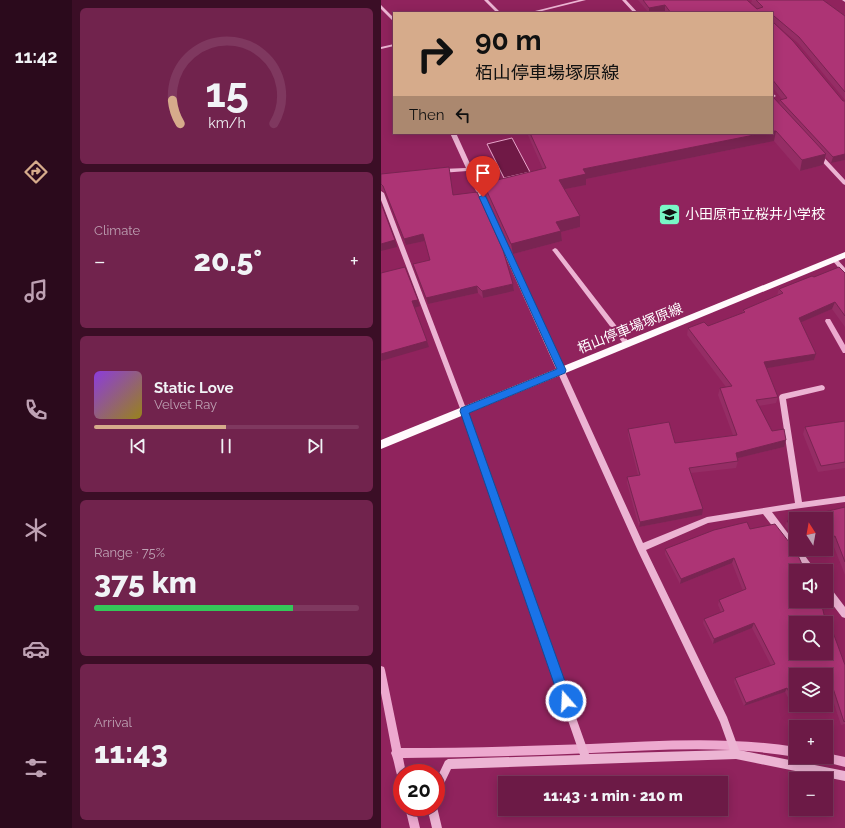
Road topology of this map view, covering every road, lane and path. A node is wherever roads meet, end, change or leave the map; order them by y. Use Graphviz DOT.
graph roads {
  1 [pos="486,0"];
  2 [pos="584,0"];
  3 [pos="624,0"];
  4 [pos="381,6"];
  5 [pos="498,12"];
  6 [pos="541,12"];
  7 [pos="635,12"];
  8 [pos="393,20"];
  9 [pos="393,45"];
  10 [pos="381,48"];
  11 [pos="453,134"];
  12 [pos="814,149"];
  13 [pos="469,169"];
  14 [pos="433,172"];
  15 [pos="845,183"];
  16 [pos="381,193"];
  17 [pos="555,250"];
  18 [pos="845,255"];
  19 [pos="835,259"];
  20 [pos="845,272"];
  21 [pos="627,344"];
  22 [pos="562,370"];
  23 [pos="822,388"];
  24 [pos="464,411"];
  25 [pos="381,445"];
  26 [pos="845,499"];
  27 [pos="799,505"];
  28 [pos="765,510"];
  29 [pos="641,548"];
  30 [pos="807,564"];
  31 [pos="833,598"];
  32 [pos="845,614"];
  33 [pos="736,754"];
  34 [pos="586,759"];
  35 [pos="445,771"];
  36 [pos="845,776"];
  37 [pos="435,816"];
  38 [pos="437,828"];
  1 -- 5 [label="street"];
  2 -- 6 [label="street"];
  3 -- 7 [label="street"];
  4 -- 8 [label="street"];
  9 -- 10 [label="street"];
  11 -- 13 [label="street"];
  12 -- 15 [label="street"];
  13 -- 14 [label="street"];
  13 -- 22 [label="street"];
  16 -- 24 [label="street"];
  17 -- 21 [label="street"];
  18 -- 19 [label="main road, 栢山停車場塚原線"];
  19 -- 20 [label="street"];
  19 -- 21 [label="main road, 栢山停車場塚原線"];
  21 -- 22 [label="main road, 栢山停車場塚原線"];
  22 -- 24 [label="main road, 栢山停車場塚原線"];
  22 -- 29 [label="street"];
  23 -- 27 [label="street"];
  24 -- 25 [label="main road, 栢山停車場塚原線"];
  24 -- 34 [label="street"];
  26 -- 27 [label="street"];
  27 -- 28 [label="street"];
  28 -- 29 [label="street"];
  28 -- 30 [label="street"];
  29 -- 33 [label="street"];
  31 -- 32 [label="street"];
  33 -- 34 [label="street"];
  33 -- 36 [label="street"];
  34 -- 35 [label="street"];
  37 -- 38 [label="street"];
}
